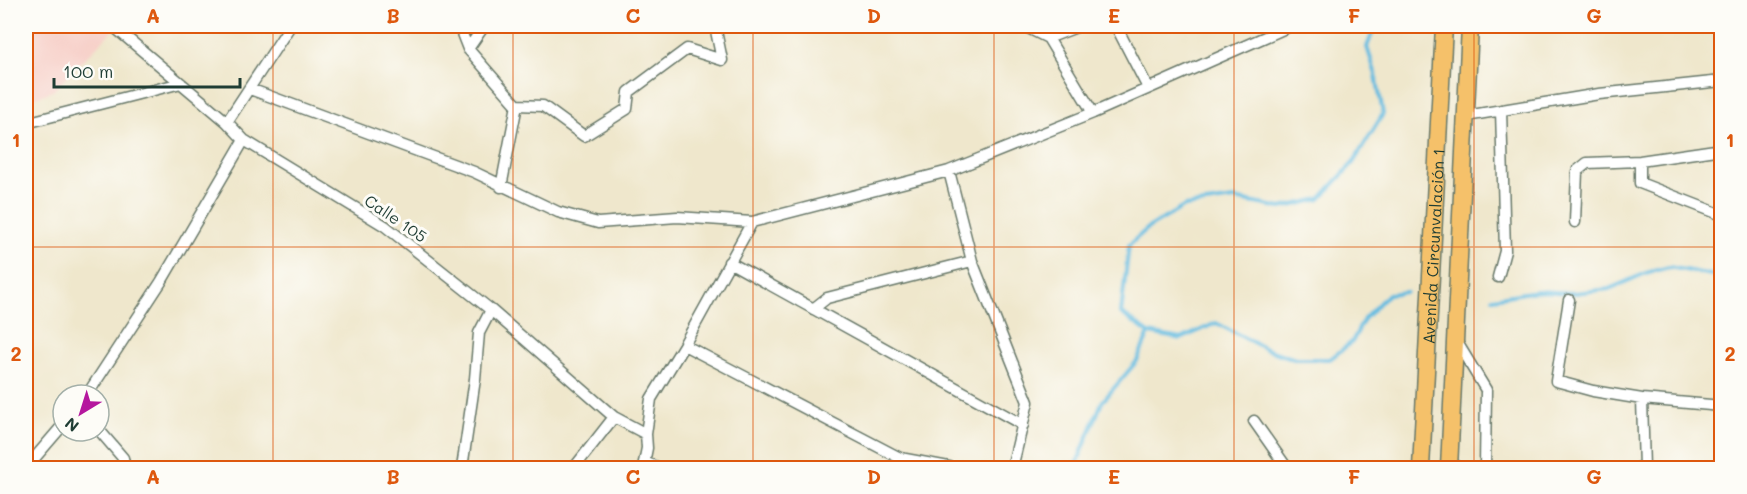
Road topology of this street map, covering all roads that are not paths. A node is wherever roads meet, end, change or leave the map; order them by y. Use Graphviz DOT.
graph roads {
  1 [pos="113,26"];
  2 [pos="290,26"];
  3 [pos="459,26"];
  4 [pos="484,26"];
  5 [pos="715,26"];
  6 [pos="1024,26"];
  7 [pos="1079,26"];
  8 [pos="1116,26"];
  9 [pos="1290,26"];
  10 [pos="1444,26"];
  11 [pos="1470,26"];
  12 [pos="1048,38"];
  13 [pos="468,49"];
  14 [pos="1722,81"];
  15 [pos="181,83"];
  16 [pos="1148,88"];
  17 [pos="250,89"];
  18 [pos="517,105"];
  19 [pos="1501,110"];
  20 [pos="1093,113"];
  21 [pos="1466,116"];
  22 [pos="227,122"];
  23 [pos="26,123"];
  24 [pos="244,141"];
  25 [pos="1722,149"];
  26 [pos="1640,161"];
  27 [pos="949,171"];
  28 [pos="501,186"];
  29 [pos="1722,215"];
  30 [pos="752,222"];
  31 [pos="1575,222"];
  32 [pos="972,261"];
  33 [pos="729,262"];
  34 [pos="1498,277"];
  35 [pos="1569,300"];
  36 [pos="813,309"];
  37 [pos="491,310"];
  38 [pos="1455,339"];
  39 [pos="684,345"];
  40 [pos="95,383"];
  41 [pos="1642,399"];
  42 [pos="1722,406"];
  43 [pos="614,417"];
  44 [pos="1254,422"];
  45 [pos="1023,425"];
  46 [pos="646,434"];
  47 [pos="51,439"];
  48 [pos="110,443"];
  49 [pos="644,465"];
  50 [pos="1420,467"];
  51 [pos="26,468"];
  52 [pos="125,468"];
  53 [pos="462,468"];
  54 [pos="574,468"];
  55 [pos="659,468"];
  56 [pos="954,468"];
  57 [pos="1012,468"];
  58 [pos="1287,468"];
  59 [pos="1449,468"];
  60 [pos="1485,468"];
  61 [pos="1644,468"];
  1 -- 15 [label="street, Calle 105"];
  2 -- 17 [label="street"];
  3 -- 13 [label="street"];
  4 -- 13 [label="street"];
  5 -- 18 [label="street"];
  6 -- 12 [label="street"];
  7 -- 12 [label="street"];
  8 -- 16 [label="street"];
  9 -- 16 [label="street"];
  10 -- 50 [label="main road, Avenida Circunvalación 1"];
  11 -- 21 [label="main road, Avenida Circunvalación 1"];
  12 -- 20 [label="street"];
  13 -- 18 [label="street"];
  14 -- 19 [label="street"];
  15 -- 22 [label="street, Calle 105"];
  15 -- 23 [label="street"];
  16 -- 20 [label="street"];
  17 -- 22 [label="street"];
  17 -- 28 [label="street"];
  18 -- 28 [label="street"];
  19 -- 21 [label="street"];
  19 -- 34 [label="street"];
  20 -- 27 [label="street"];
  21 -- 38 [label="main road, Avenida Circunvalación 1"];
  22 -- 24 [label="street, Calle 105"];
  24 -- 37 [label="street, Calle 105"];
  24 -- 40 [label="street"];
  25 -- 26 [label="street"];
  26 -- 29 [label="street"];
  26 -- 31 [label="street"];
  27 -- 30 [label="street"];
  27 -- 32 [label="street"];
  28 -- 30 [label="street"];
  30 -- 33 [label="street"];
  32 -- 36 [label="street"];
  32 -- 45 [label="street"];
  33 -- 36 [label="street"];
  33 -- 39 [label="street"];
  35 -- 41 [label="street"];
  36 -- 45 [label="street"];
  37 -- 43 [label="street, Calle 105"];
  37 -- 53 [label="street"];
  38 -- 59 [label="main road, Avenida Circunvalación 1"];
  38 -- 60 [label="street"];
  39 -- 46 [label="street"];
  39 -- 56 [label="street"];
  41 -- 42 [label="street"];
  41 -- 61 [label="street"];
  43 -- 46 [label="street, Calle 105"];
  43 -- 54 [label="street"];
  44 -- 58 [label="street"];
  45 -- 57 [label="street"];
  46 -- 49 [label="street"];
  47 -- 51 [label="street"];
  48 -- 52 [label="street"];
  49 -- 55 [label="street"];
}
